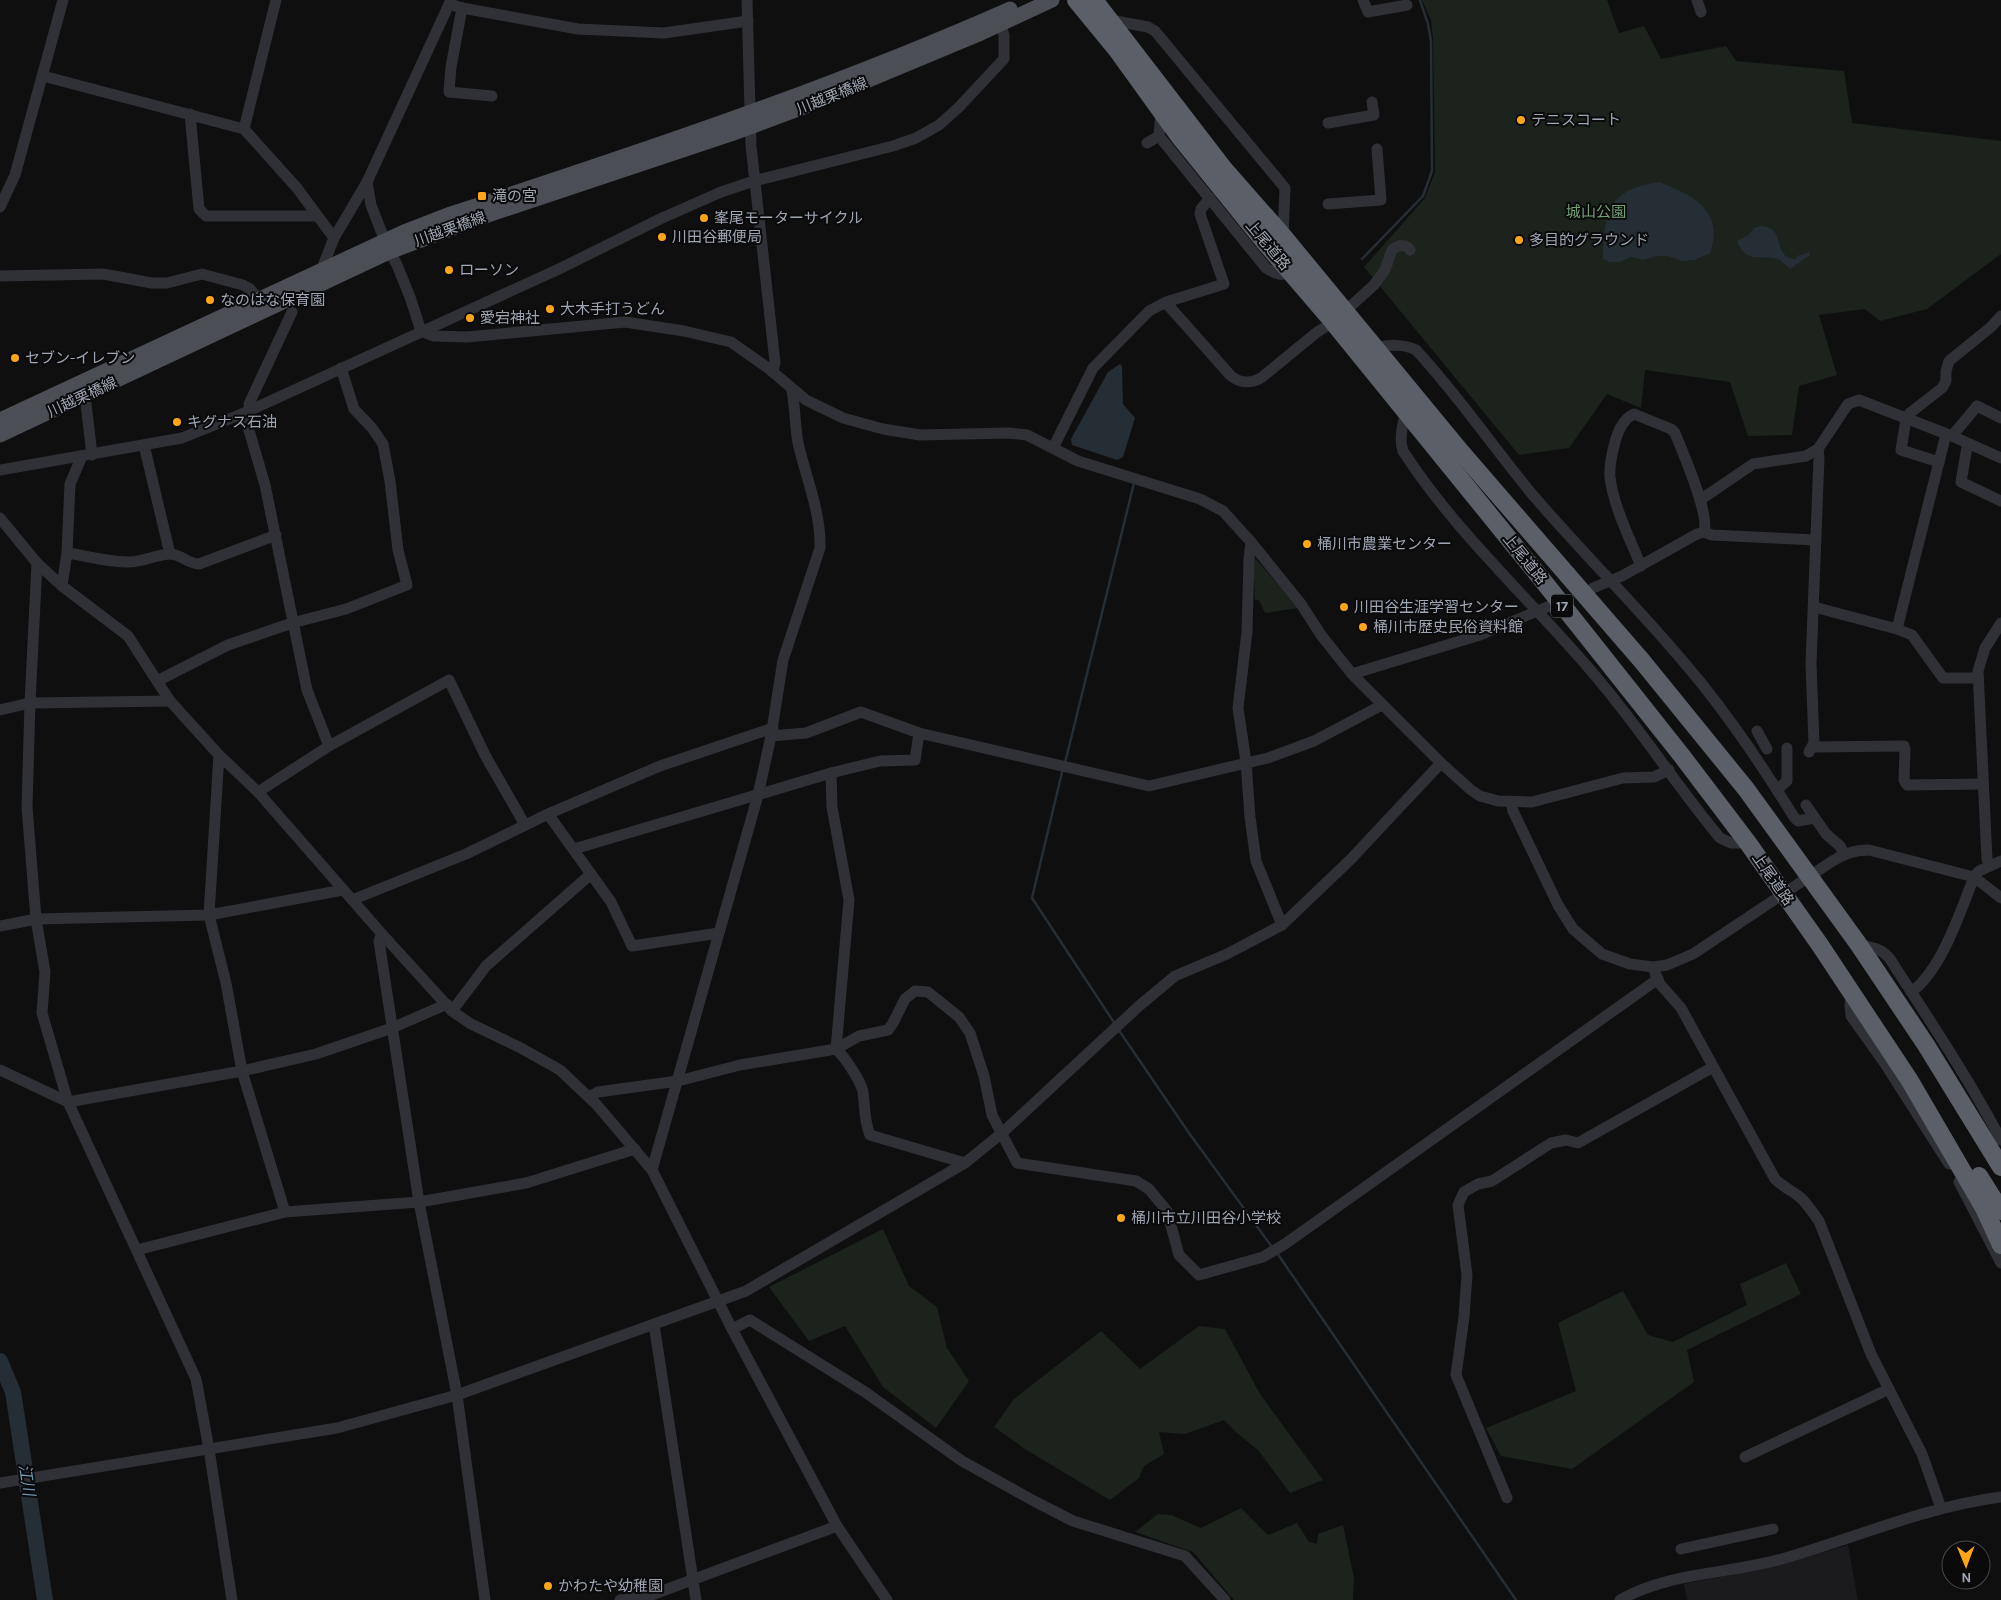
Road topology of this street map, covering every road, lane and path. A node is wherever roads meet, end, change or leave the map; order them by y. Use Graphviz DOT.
graph roads {
  1 [pos="62,0"];
  2 [pos="276,0"];
  3 [pos="748,0"];
  4 [pos="1030,0"];
  5 [pos="1052,0"];
  6 [pos="1076,0"];
  7 [pos="1094,0"];
  8 [pos="1363,0"];
  9 [pos="1697,0"];
  10 [pos="450,2"];
  11 [pos="1407,5"];
  12 [pos="462,8"];
  13 [pos="1002,12"];
  14 [pos="1700,12"];
  15 [pos="1110,20"];
  16 [pos="748,21"];
  17 [pos="43,76"];
  18 [pos="492,96"];
  19 [pos="1372,102"];
  20 [pos="1160,112"];
  21 [pos="190,114"];
  22 [pos="751,119"];
  23 [pos="1328,123"];
  24 [pos="244,129"];
  25 [pos="1159,136"];
  26 [pos="1147,144"];
  27 [pos="1377,149"];
  28 [pos="754,181"];
  29 [pos="367,182"];
  30 [pos="1210,198"];
  31 [pos="1328,204"];
  32 [pos="0,207"];
  33 [pos="318,216"];
  34 [pos="1283,236"];
  35 [pos="334,238"];
  36 [pos="387,247"];
  37 [pos="1410,250"];
  38 [pos="321,271"];
  39 [pos="1292,273"];
  40 [pos="0,276"];
  41 [pos="259,300"];
  42 [pos="1168,305"];
  43 [pos="292,312"];
  44 [pos="2001,316"];
  45 [pos="1339,317"];
  46 [pos="421,331"];
  47 [pos="1375,348"];
  48 [pos="342,368"];
  49 [pos="773,372"];
  50 [pos="792,390"];
  51 [pos="86,395"];
  52 [pos="247,411"];
  53 [pos="1406,414"];
  54 [pos="2001,418"];
  55 [pos="1906,419"];
  56 [pos="0,420"];
  57 [pos="0,435"];
  58 [pos="1949,435"];
  59 [pos="1969,444"];
  60 [pos="144,445"];
  61 [pos="1053,448"];
  62 [pos="1818,449"];
  63 [pos="87,456"];
  64 [pos="2001,458"];
  65 [pos="1939,462"];
  66 [pos="0,470"];
  67 [pos="1700,500"];
  68 [pos="2001,501"];
  69 [pos="0,518"];
  70 [pos="1704,532"];
  71 [pos="276,535"];
  72 [pos="1816,540"];
  73 [pos="1251,542"];
  74 [pos="67,553"];
  75 [pos="170,554"];
  76 [pos="37,563"];
  77 [pos="1640,566"];
  78 [pos="1611,580"];
  79 [pos="62,586"];
  80 [pos="1593,588"];
  81 [pos="1552,605"];
  82 [pos="1814,607"];
  83 [pos="1537,612"];
  84 [pos="292,623"];
  85 [pos="2001,623"];
  86 [pos="1897,629"];
  87 [pos="1352,674"];
  88 [pos="1978,678"];
  89 [pos="157,681"];
  90 [pos="170,702"];
  91 [pos="30,703"];
  92 [pos="1382,705"];
  93 [pos="0,710"];
  94 [pos="1757,731"];
  95 [pos="772,732"];
  96 [pos="919,733"];
  97 [pos="329,746"];
  98 [pos="1787,748"];
  99 [pos="1767,749"];
  100 [pos="219,755"];
  101 [pos="1246,762"];
  102 [pos="1441,763"];
  103 [pos="1668,770"];
  104 [pos="831,773"];
  105 [pos="1983,784"];
  106 [pos="1777,790"];
  107 [pos="258,792"];
  108 [pos="758,795"];
  109 [pos="1511,802"];
  110 [pos="1806,805"];
  111 [pos="548,814"];
  112 [pos="1814,818"];
  113 [pos="525,825"];
  114 [pos="1748,843"];
  115 [pos="574,850"];
  116 [pos="1844,854"];
  117 [pos="2001,861"];
  118 [pos="1990,866"];
  119 [pos="591,874"];
  120 [pos="1809,877"];
  121 [pos="1974,877"];
  122 [pos="343,890"];
  123 [pos="1784,894"];
  124 [pos="2001,898"];
  125 [pos="352,900"];
  126 [pos="209,915"];
  127 [pos="36,919"];
  128 [pos="1282,925"];
  129 [pos="0,926"];
  130 [pos="718,933"];
  131 [pos="382,934"];
  132 [pos="1859,945"];
  133 [pos="1653,967"];
  134 [pos="1658,979"];
  135 [pos="1852,992"];
  136 [pos="1911,992"];
  137 [pos="450,1008"];
  138 [pos="392,1028"];
  139 [pos="1880,1033"];
  140 [pos="1926,1045"];
  141 [pos="836,1049"];
  142 [pos="1713,1067"];
  143 [pos="0,1070"];
  144 [pos="242,1071"];
  145 [pos="678,1081"];
  146 [pos="589,1098"];
  147 [pos="68,1102"];
  148 [pos="1002,1133"];
  149 [pos="2001,1140"];
  150 [pos="635,1150"];
  151 [pos="965,1163"];
  152 [pos="2001,1167"];
  153 [pos="652,1170"];
  154 [pos="2001,1192"];
  155 [pos="419,1202"];
  156 [pos="2001,1211"];
  157 [pos="285,1212"];
  158 [pos="2001,1245"];
  159 [pos="137,1250"];
  160 [pos="2001,1263"];
  161 [pos="718,1301"];
  162 [pos="654,1324"];
  163 [pos="732,1329"];
  164 [pos="1889,1389"];
  165 [pos="457,1395"];
  166 [pos="209,1449"];
  167 [pos="1744,1457"];
  168 [pos="0,1483"];
  169 [pos="2001,1497"];
  170 [pos="1507,1498"];
  171 [pos="1941,1508"];
  172 [pos="837,1526"];
  173 [pos="1773,1529"];
  174 [pos="1681,1549"];
  175 [pos="693,1579"];
  176 [pos="232,1600"];
  177 [pos="485,1600"];
  178 [pos="620,1600"];
  179 [pos="696,1600"];
  180 [pos="886,1600"];
  181 [pos="1225,1600"];
  182 [pos="1620,1600"];
  1 -- 17 [label="street"];
  2 -- 24 [label="street"];
  3 -- 16 [label="street"];
  4 -- 13 [label="main road, 川越栗橋線"];
  5 -- 13 [label="main road, 川越栗橋線"];
  6 -- 20 [label="highway, 上尾道路 / 17"];
  7 -- 15 [label="highway, 上尾道路 / 17"];
  8 -- 11 [label="street"];
  9 -- 14 [label="street"];
  10 -- 12 [label="street"];
  10 -- 29 [label="street"];
  12 -- 16 [label="street"];
  12 -- 18 [label="street"];
  13 -- 22 [label="main road, 川越栗橋線"];
  13 -- 28 [label="street"];
  15 -- 34 [label="highway, 上尾道路 / 17"];
  15 -- 34 [label="street"];
  16 -- 22 [label="street"];
  17 -- 21 [label="street"];
  17 -- 32 [label="street"];
  19 -- 23 [label="street"];
  20 -- 25 [label="street"];
  20 -- 39 [label="highway, 上尾道路 / 17"];
  21 -- 24 [label="street"];
  21 -- 33 [label="street"];
  22 -- 28 [label="street"];
  22 -- 36 [label="main road, 川越栗橋線"];
  24 -- 33 [label="street"];
  25 -- 26 [label="street"];
  25 -- 30 [label="street"];
  27 -- 31 [label="street"];
  28 -- 46 [label="street"];
  28 -- 49 [label="street"];
  29 -- 35 [label="street"];
  29 -- 36 [label="street"];
  30 -- 39 [label="street"];
  30 -- 61 [label="street"];
  33 -- 35 [label="street"];
  34 -- 45 [label="highway, 上尾道路 / 17"];
  35 -- 38 [label="street"];
  36 -- 38 [label="main road, 川越栗橋線"];
  36 -- 46 [label="street"];
  36 -- 51 [label="main road, 川越栗橋線"];
  37 -- 45 [label="street"];
  38 -- 41 [label="main road, 川越栗橋線"];
  39 -- 45 [label="highway, 上尾道路 / 17"];
  40 -- 41 [label="street"];
  41 -- 56 [label="main road, 川越栗橋線"];
  42 -- 45 [label="street"];
  43 -- 52 [label="street"];
  44 -- 55 [label="street"];
  45 -- 47 [label="highway, 上尾道路 / 17"];
  45 -- 53 [label="highway, 上尾道路 / 17"];
  46 -- 48 [label="street"];
  46 -- 49 [label="street"];
  47 -- 78 [label="street"];
  47 -- 120 [label="highway, 上尾道路 / 17"];
  48 -- 52 [label="street"];
  48 -- 84 [label="street"];
  49 -- 50 [label="street"];
  50 -- 61 [label="street"];
  50 -- 95 [label="street"];
  51 -- 57 [label="main road, 川越栗橋線"];
  51 -- 63 [label="street"];
  52 -- 60 [label="street"];
  52 -- 71 [label="street"];
  53 -- 83 [label="street"];
  53 -- 114 [label="highway, 上尾道路 / 17"];
  54 -- 58 [label="street"];
  55 -- 58 [label="street"];
  55 -- 62 [label="street"];
  55 -- 65 [label="street"];
  58 -- 59 [label="street"];
  58 -- 65 [label="street"];
  59 -- 64 [label="street"];
  59 -- 68 [label="street"];
  60 -- 63 [label="street"];
  60 -- 75 [label="street"];
  61 -- 73 [label="street"];
  62 -- 67 [label="street"];
  62 -- 72 [label="street"];
  63 -- 66 [label="street"];
  63 -- 74 [label="street"];
  65 -- 86 [label="street"];
  67 -- 70 [label="street"];
  67 -- 77 [label="street"];
  69 -- 76 [label="street"];
  70 -- 72 [label="street"];
  70 -- 77 [label="street"];
  71 -- 75 [label="street"];
  71 -- 84 [label="street"];
  72 -- 82 [label="street"];
  73 -- 87 [label="street"];
  73 -- 101 [label="street"];
  74 -- 75 [label="street"];
  74 -- 79 [label="street"];
  76 -- 79 [label="street"];
  76 -- 91 [label="street"];
  77 -- 78 [label="street"];
  78 -- 80 [label="street"];
  78 -- 106 [label="street"];
  79 -- 89 [label="street"];
  81 -- 83 [label="street"];
  82 -- 86 [label="street"];
  82 -- 105 [label="street"];
  83 -- 87 [label="street"];
  83 -- 103 [label="street"];
  84 -- 89 [label="street"];
  84 -- 97 [label="street"];
  85 -- 88 [label="street"];
  86 -- 88 [label="street"];
  87 -- 92 [label="street"];
  88 -- 105 [label="street"];
  89 -- 90 [label="street"];
  90 -- 91 [label="street"];
  90 -- 100 [label="street"];
  91 -- 93 [label="street"];
  91 -- 127 [label="street"];
  92 -- 101 [label="street"];
  92 -- 102 [label="street"];
  94 -- 99 [label="street"];
  95 -- 96 [label="street"];
  95 -- 108 [label="street"];
  95 -- 111 [label="street"];
  96 -- 101 [label="street"];
  96 -- 104 [label="street"];
  97 -- 107 [label="street"];
  97 -- 113 [label="street"];
  98 -- 106 [label="street"];
  100 -- 107 [label="street"];
  100 -- 126 [label="street"];
  101 -- 128 [label="street"];
  102 -- 109 [label="street"];
  102 -- 128 [label="street"];
  103 -- 109 [label="street"];
  103 -- 114 [label="street"];
  104 -- 108 [label="street"];
  104 -- 141 [label="street"];
  105 -- 118 [label="street"];
  106 -- 112 [label="street"];
  107 -- 122 [label="street"];
  108 -- 115 [label="street"];
  108 -- 130 [label="street"];
  109 -- 133 [label="street"];
  110 -- 112 [label="street"];
  111 -- 113 [label="street"];
  111 -- 115 [label="street"];
  112 -- 116 [label="street"];
  113 -- 125 [label="street"];
  114 -- 123 [label="highway, 上尾道路 / 17"];
  115 -- 119 [label="street"];
  116 -- 120 [label="street"];
  116 -- 121 [label="street"];
  117 -- 118 [label="street"];
  118 -- 121 [label="street"];
  119 -- 130 [label="street"];
  119 -- 137 [label="street"];
  120 -- 123 [label="street"];
  120 -- 132 [label="highway, 上尾道路 / 17"];
  121 -- 124 [label="street"];
  121 -- 136 [label="street"];
  122 -- 125 [label="street"];
  122 -- 126 [label="street"];
  123 -- 133 [label="street"];
  123 -- 135 [label="highway, 上尾道路 / 17"];
  125 -- 131 [label="street"];
  126 -- 127 [label="street"];
  126 -- 144 [label="street"];
  127 -- 129 [label="street"];
  127 -- 147 [label="street"];
  128 -- 148 [label="street"];
  130 -- 145 [label="street"];
  131 -- 137 [label="street"];
  131 -- 138 [label="street"];
  132 -- 136 [label="street"];
  132 -- 140 [label="highway, 上尾道路 / 17"];
  133 -- 134 [label="street"];
  134 -- 142 [label="street"];
  134 -- 148 [label="street"];
  135 -- 139 [label="highway, 上尾道路 / 17"];
  135 -- 160 [label="street"];
  136 -- 149 [label="street"];
  137 -- 138 [label="street"];
  137 -- 146 [label="street"];
  138 -- 144 [label="street"];
  138 -- 155 [label="street"];
  139 -- 156 [label="highway"];
  139 -- 158 [label="highway, 上尾道路 / 17"];
  140 -- 152 [label="highway, 上尾道路 / 17"];
  140 -- 154 [label="highway"];
  141 -- 145 [label="street"];
  141 -- 148 [label="street"];
  141 -- 151 [label="street"];
  142 -- 164 [label="street"];
  142 -- 170 [label="street"];
  143 -- 147 [label="street"];
  144 -- 147 [label="street"];
  144 -- 157 [label="street"];
  145 -- 146 [label="street"];
  145 -- 153 [label="street"];
  146 -- 150 [label="street"];
  147 -- 159 [label="street"];
  148 -- 151 [label="street"];
  150 -- 153 [label="street"];
  150 -- 155 [label="street"];
  151 -- 161 [label="street"];
  153 -- 161 [label="street"];
  155 -- 157 [label="street"];
  155 -- 165 [label="street"];
  157 -- 159 [label="street"];
  159 -- 166 [label="street"];
  161 -- 162 [label="street"];
  161 -- 163 [label="street"];
  162 -- 165 [label="street"];
  162 -- 175 [label="street"];
  163 -- 172 [label="street"];
  163 -- 181 [label="street"];
  164 -- 167 [label="street"];
  164 -- 171 [label="street"];
  165 -- 166 [label="street"];
  165 -- 177 [label="street"];
  166 -- 168 [label="street"];
  166 -- 176 [label="street"];
  169 -- 171 [label="street"];
  171 -- 182 [label="street"];
  172 -- 175 [label="street"];
  172 -- 180 [label="street"];
  173 -- 174 [label="street"];
  175 -- 178 [label="street"];
  175 -- 179 [label="street"];
}
